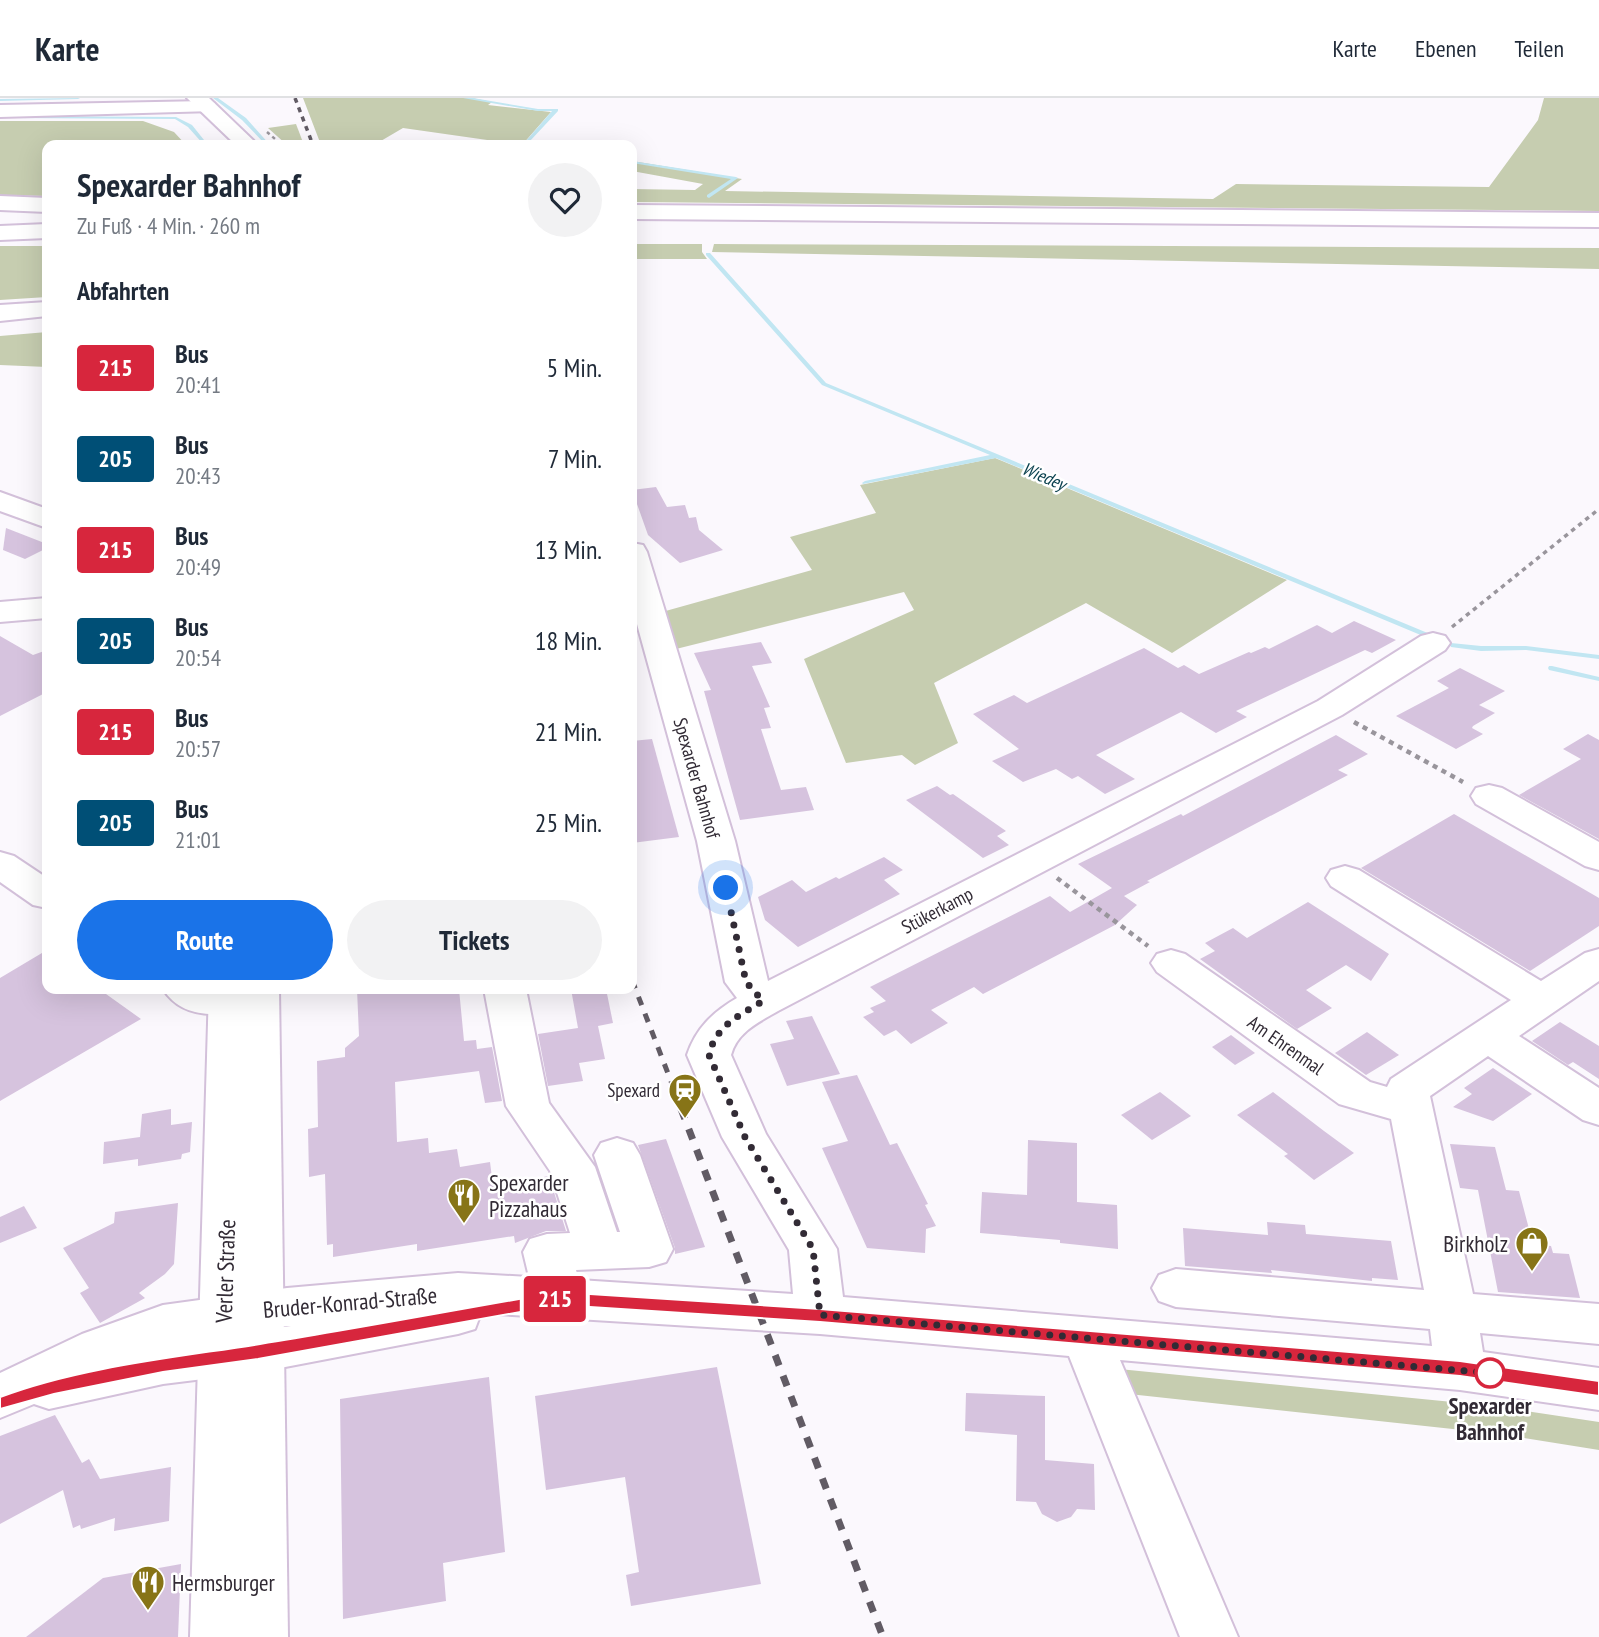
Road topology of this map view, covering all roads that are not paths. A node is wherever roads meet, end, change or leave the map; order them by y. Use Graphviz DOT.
graph roads {
  1 [pos="118,98"];
  2 [pos="191,102"];
  3 [pos="80,105"];
  4 [pos="0,109"];
  5 [pos="220,140"];
  6 [pos="241,140"];
  7 [pos="0,203"];
  8 [pos="42,207"];
  9 [pos="42,207"];
  10 [pos="0,209"];
  11 [pos="637,212"];
  12 [pos="1599,220"];
  13 [pos="0,226"];
  14 [pos="42,229"];
  15 [pos="42,229"];
  16 [pos="637,230"];
  17 [pos="0,233"];
  18 [pos="1599,236"];
  19 [pos="42,309"];
  20 [pos="0,313"];
  21 [pos="42,317"];
  22 [pos="0,320"];
  23 [pos="0,501"];
  24 [pos="42,517"];
  25 [pos="637,569"];
  26 [pos="42,608"];
  27 [pos="0,612"];
  28 [pos="1433,643"];
  29 [pos="1489,796"];
  30 [pos="1599,858"];
  31 [pos="0,864"];
  32 [pos="1345,878"];
  33 [pos="42,893"];
  34 [pos="1599,962"];
  35 [pos="1171,963"];
  36 [pos="192,994"];
  37 [pos="233,994"];
  38 [pos="244,994"];
  39 [pos="506,994"];
  40 [pos="1541,1000"];
  41 [pos="763,1001"];
  42 [pos="1488,1036"];
  43 [pos="1599,1109"];
  44 [pos="1410,1110"];
  45 [pos="617,1156"];
  46 [pos="599,1251"];
  47 [pos="1176,1287"];
  48 [pos="559,1299"];
  49 [pos="1454,1312"];
  50 [pos="820,1315"];
  51 [pos="1599,1324"];
  52 [pos="241,1334"];
  53 [pos="1089,1339"];
  54 [pos="1460,1369"];
  55 [pos="1599,1389"];
  56 [pos="0,1400"];
  57 [pos="219,1637"];
  58 [pos="259,1637"];
  59 [pos="1209,1637"];
  1 -- 3 [label="main road"];
  2 -- 3 [label="main road"];
  2 -- 4 [label="main road"];
  2 -- 5 [label="main road"];
  2 -- 6 [label="main road"];
  3 -- 4 [label="main road"];
  7 -- 8 [label="main road"];
  9 -- 10 [label="main road"];
  11 -- 12 [label="main road"];
  13 -- 14 [label="main road"];
  15 -- 17 [label="main road"];
  16 -- 18 [label="main road"];
  19 -- 20 [label="main road"];
  21 -- 22 [label="main road"];
  23 -- 24 [label="main road"];
  25 -- 41 [label="main road, Spexarder Bahnhof"];
  26 -- 27 [label="main road"];
  28 -- 41 [label="main road, Stükerkamp"];
  29 -- 30 [label="main road"];
  31 -- 33 [label="main road"];
  32 -- 40 [label="main road"];
  34 -- 40 [label="main road"];
  35 -- 44 [label="main road, Am Ehrenmal"];
  36 -- 37 [label="main road"];
  38 -- 52 [label="main road, Verler Straße"];
  39 -- 46 [label="main road"];
  40 -- 42 [label="main road"];
  41 -- 50 [label="main road, Stükerkamp"];
  42 -- 43 [label="main road"];
  42 -- 44 [label="main road"];
  44 -- 49 [label="main road"];
  45 -- 46 [label="main road"];
  46 -- 48 [label="main road"];
  47 -- 49 [label="main road"];
  48 -- 50 [label="main road, Bruder-Konrad-Straße"];
  48 -- 52 [label="main road, Bruder-Konrad-Straße"];
  49 -- 51 [label="main road"];
  49 -- 54 [label="main road"];
  50 -- 53 [label="main road, Bruder-Konrad-Straße"];
  52 -- 56 [label="main road, Bruder-Konrad-Straße"];
  52 -- 57 [label="main road, Verler Straße"];
  52 -- 58 [label="main road, Verler Straße"];
  53 -- 54 [label="main road, Bruder-Konrad-Straße"];
  53 -- 59 [label="main road"];
  54 -- 55 [label="main road, Bruder-Konrad-Straße"];
}
